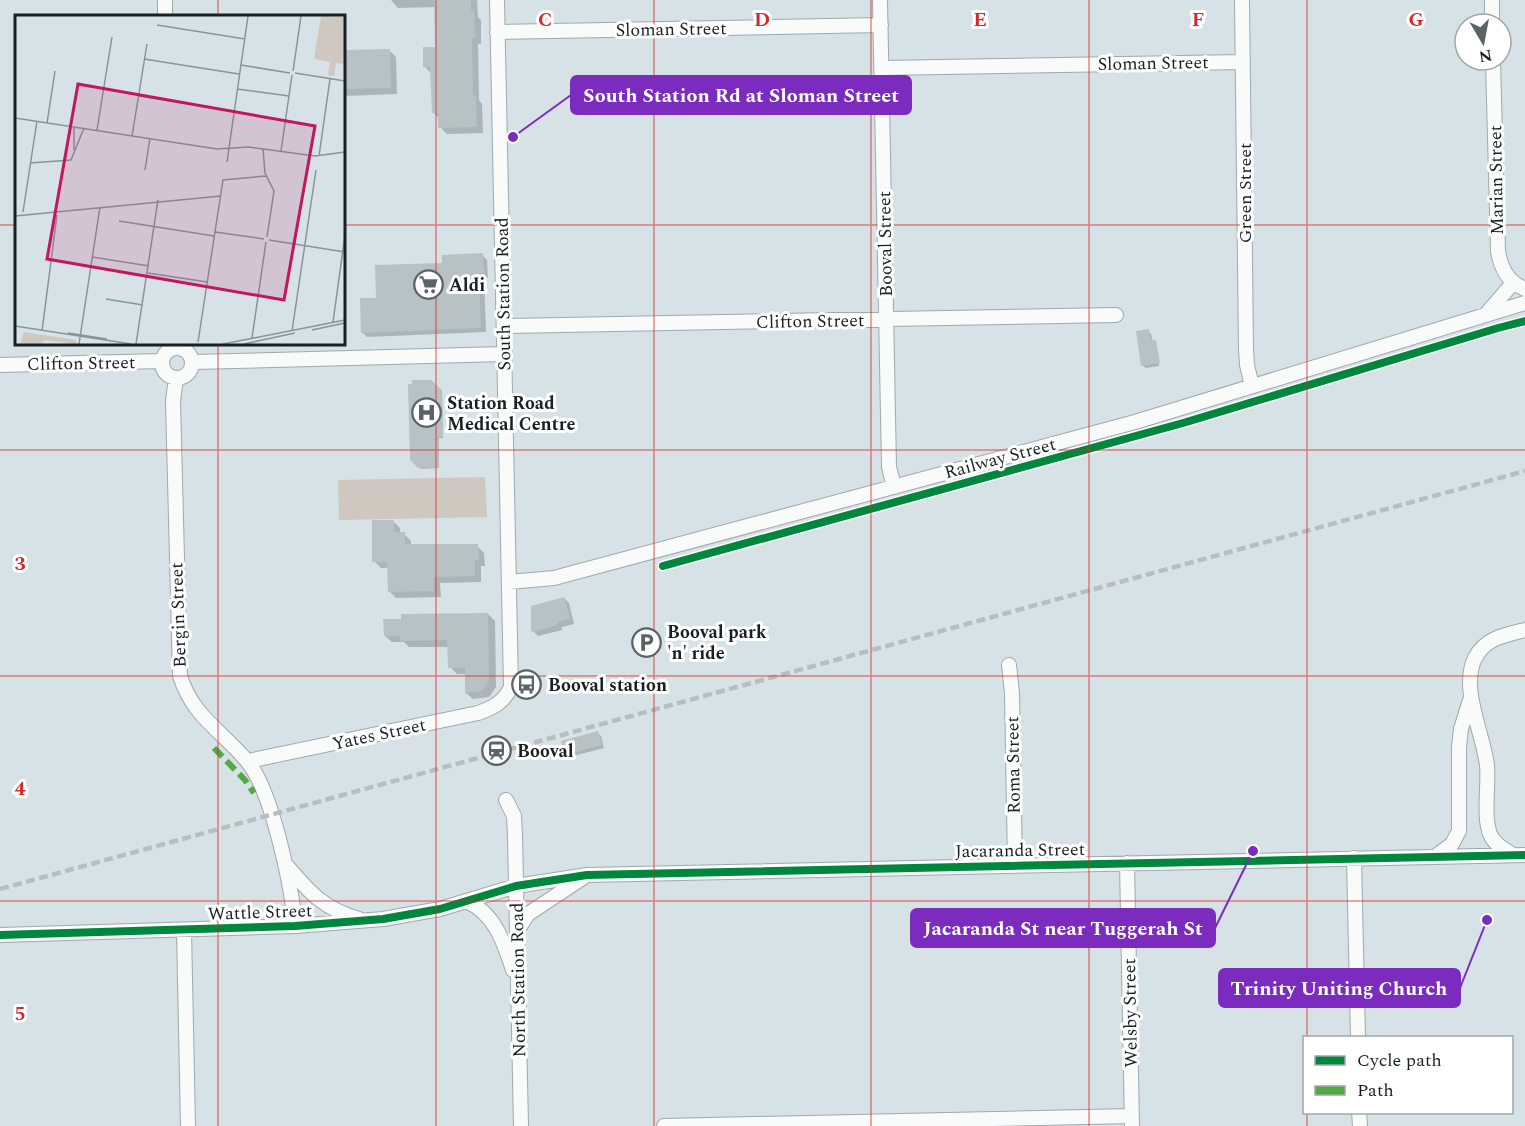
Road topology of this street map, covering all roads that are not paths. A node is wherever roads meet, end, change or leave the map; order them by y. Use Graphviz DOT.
graph roads {
  1 [pos="497,0"];
  2 [pos="880,0"];
  3 [pos="1242,0"];
  4 [pos="881,25"];
  5 [pos="498,32"];
  6 [pos="1243,62"];
  7 [pos="882,68"];
  8 [pos="1493,72"];
  9 [pos="1519,286"];
  10 [pos="1525,303"];
  11 [pos="1487,314"];
  12 [pos="1116,315"];
  13 [pos="886,319"];
  14 [pos="504,326"];
  15 [pos="178,345"];
  16 [pos="505,354"];
  17 [pos="162,362"];
  18 [pos="193,362"];
  19 [pos="0,365"];
  20 [pos="176,378"];
  21 [pos="1252,386"];
  22 [pos="894,487"];
  23 [pos="509,582"];
  24 [pos="1525,630"];
  25 [pos="1009,665"];
  26 [pos="506,696"];
  27 [pos="1471,697"];
  28 [pos="248,761"];
  29 [pos="506,800"];
  30 [pos="1519,855"];
  31 [pos="1436,856"];
  32 [pos="1354,858"];
  33 [pos="284,862"];
  34 [pos="1127,863"];
  35 [pos="1016,865"];
  36 [pos="586,875"];
  37 [pos="516,886"];
  38 [pos="466,901"];
  39 [pos="365,921"];
  40 [pos="295,927"];
  41 [pos="184,930"];
  42 [pos="517,931"];
  43 [pos="0,935"];
  44 [pos="517,981"];
  45 [pos="1358,1036"];
  46 [pos="1132,1121"];
  47 [pos="188,1126"];
  48 [pos="521,1126"];
  49 [pos="664,1126"];
  1 -- 5 [label="street, South Station Road"];
  2 -- 4 [label="street, Booval Street"];
  3 -- 6 [label="street, Green Street"];
  4 -- 5 [label="street, Sloman Street"];
  4 -- 7 [label="street, Booval Street"];
  5 -- 14 [label="street, South Station Road"];
  6 -- 7 [label="street, Sloman Street"];
  6 -- 21 [label="street, Green Street"];
  7 -- 13 [label="street, Booval Street"];
  8 -- 9 [label="street, Marian Street"];
  9 -- 11 [label="street"];
  10 -- 11 [label="street, Railway Street"];
  11 -- 21 [label="street, Railway Street"];
  12 -- 13 [label="street, Clifton Street"];
  13 -- 14 [label="street, Clifton Street"];
  13 -- 22 [label="street, Booval Street"];
  14 -- 16 [label="street, South Station Road"];
  15 -- 17 [label="street"];
  15 -- 18 [label="street"];
  16 -- 18 [label="street"];
  16 -- 23 [label="street, South Station Road"];
  17 -- 19 [label="street, Clifton Street"];
  17 -- 20 [label="street"];
  18 -- 20 [label="street"];
  20 -- 28 [label="street, Bergin Street"];
  21 -- 22 [label="street, Railway Street"];
  22 -- 23 [label="street, Railway Street"];
  23 -- 26 [label="street, South Station Road"];
  24 -- 27 [label="street"];
  25 -- 35 [label="street, Roma Street"];
  26 -- 28 [label="street, Yates Street"];
  27 -- 30 [label="street"];
  27 -- 31 [label="street"];
  28 -- 33 [label="street, Bergin Street"];
  29 -- 37 [label="street, North Station Road"];
  30 -- 31 [label="street, Jacaranda Street"];
  31 -- 32 [label="street, Jacaranda Street"];
  32 -- 34 [label="street, Jacaranda Street"];
  32 -- 45 [label="street"];
  33 -- 39 [label="street"];
  33 -- 40 [label="street, Bergin Street"];
  34 -- 35 [label="street, Jacaranda Street"];
  34 -- 46 [label="street, Welsby Street"];
  35 -- 36 [label="street, Jacaranda Street"];
  36 -- 37 [label="street, Jacaranda Street"];
  36 -- 42 [label="street"];
  37 -- 38 [label="street, Wattle Street"];
  37 -- 42 [label="street, North Station Road"];
  38 -- 39 [label="street, Wattle Street"];
  38 -- 44 [label="street"];
  39 -- 40 [label="street, Wattle Street"];
  40 -- 41 [label="street, Wattle Street"];
  41 -- 43 [label="street, Wattle Street"];
  41 -- 47 [label="street"];
  42 -- 44 [label="street, North Station Road"];
  44 -- 48 [label="street, North Station Road"];
  46 -- 49 [label="street"];
}
